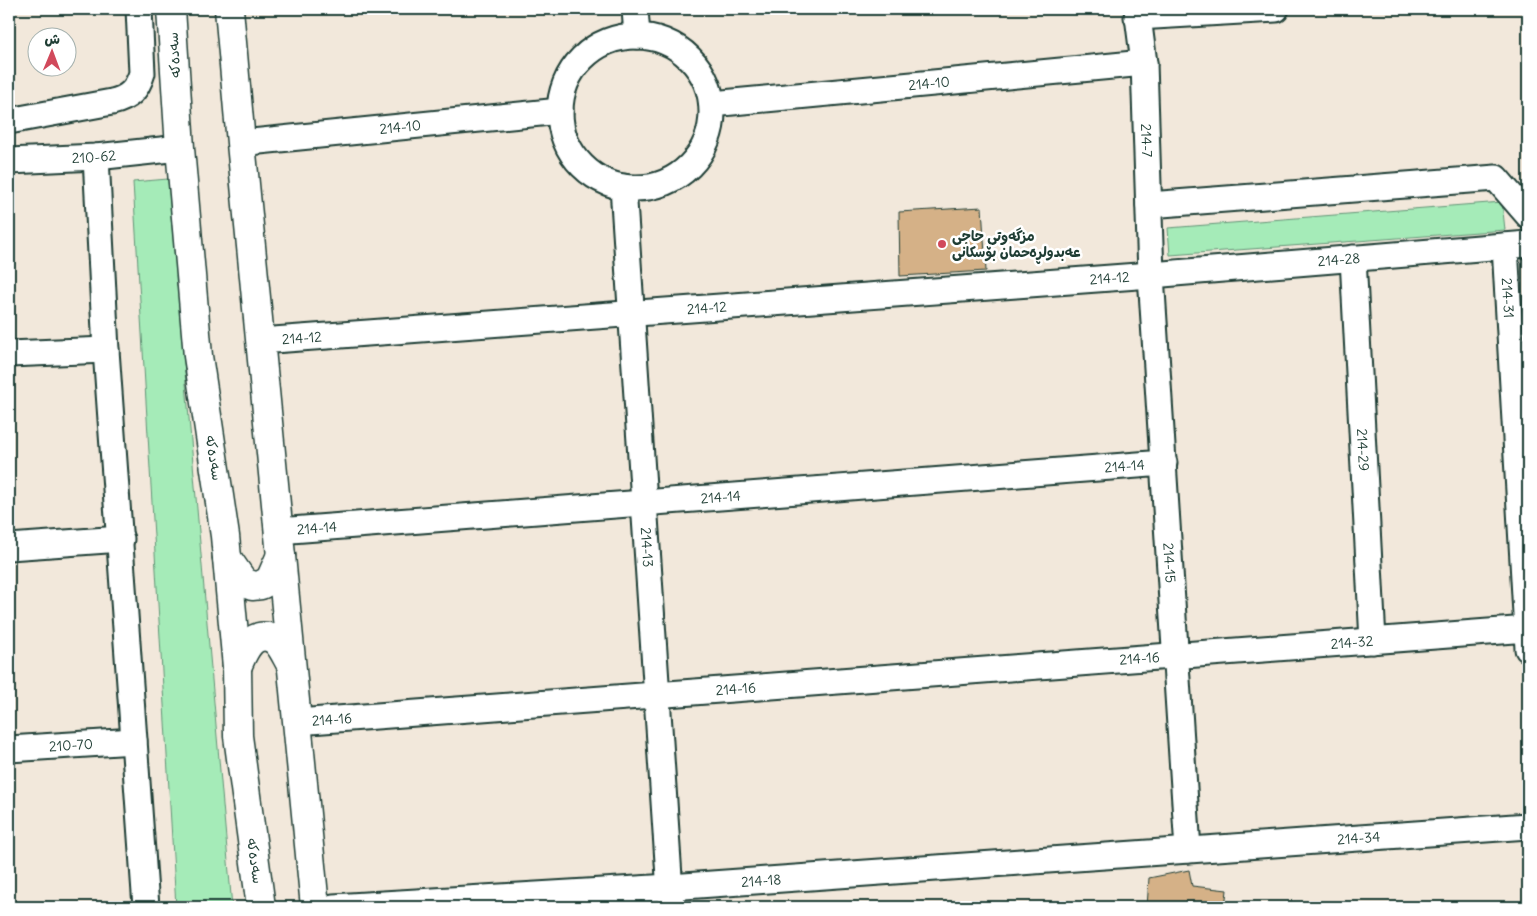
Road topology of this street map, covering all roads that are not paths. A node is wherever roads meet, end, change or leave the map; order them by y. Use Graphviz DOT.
graph roads {
  1 [pos="139,9"];
  2 [pos="171,9"];
  3 [pos="229,9"];
  4 [pos="634,9"];
  5 [pos="1276,9"];
  6 [pos="1137,13"];
  7 [pos="637,36"];
  8 [pos="1144,64"];
  9 [pos="712,104"];
  10 [pos="560,111"];
  11 [pos="9,121"];
  12 [pos="241,143"];
  13 [pos="180,148"];
  14 [pos="96,157"];
  15 [pos="9,161"];
  16 [pos="623,187"];
  17 [pos="1149,205"];
  18 [pos="1528,215"];
  19 [pos="1517,245"];
  20 [pos="1353,258"];
  21 [pos="1152,275"];
  22 [pos="631,313"];
  23 [pos="260,341"];
  24 [pos="106,350"];
  25 [pos="9,354"];
  26 [pos="1522,449"];
  27 [pos="1164,463"];
  28 [pos="644,503"];
  29 [pos="120,539"];
  30 [pos="280,543"];
  31 [pos="9,547"];
  32 [pos="227,558"];
  33 [pos="1528,636"];
  34 [pos="1374,641"];
  35 [pos="1175,656"];
  36 [pos="290,663"];
  37 [pos="237,667"];
  38 [pos="657,695"];
  39 [pos="297,722"];
  40 [pos="134,741"];
  41 [pos="9,749"];
  42 [pos="1528,826"];
  43 [pos="1188,850"];
  44 [pos="671,897"];
  45 [pos="146,907"];
  46 [pos="261,907"];
  47 [pos="314,907"];
  48 [pos="333,907"];
  1 -- 11 [label="street"];
  2 -- 13 [label="main road, سەدەکە"];
  3 -- 12 [label="main road"];
  4 -- 7 [label="street"];
  5 -- 6 [label="street"];
  6 -- 8 [label="street, 214-7"];
  7 -- 9 [label="street"];
  7 -- 10 [label="street"];
  8 -- 9 [label="street, 214-10"];
  8 -- 17 [label="street, 214-7"];
  9 -- 16 [label="street"];
  10 -- 12 [label="street, 214-10"];
  10 -- 16 [label="street"];
  12 -- 23 [label="main road"];
  13 -- 14 [label="street, 210-62"];
  13 -- 32 [label="main road, سەدەکە"];
  14 -- 15 [label="street, 210-62"];
  14 -- 24 [label="street"];
  16 -- 22 [label="street, 214-13"];
  17 -- 18 [label="street"];
  17 -- 21 [label="street, 214-7"];
  19 -- 20 [label="street, 214-28"];
  19 -- 26 [label="street, 214-31"];
  20 -- 21 [label="street, 214-28"];
  20 -- 34 [label="street, 214-29"];
  21 -- 22 [label="street, 214-12"];
  21 -- 27 [label="street, 214-15"];
  22 -- 23 [label="street, 214-12"];
  22 -- 28 [label="street, 214-13"];
  23 -- 30 [label="main road"];
  24 -- 25 [label="street"];
  24 -- 29 [label="street"];
  26 -- 33 [label="street, 214-31"];
  27 -- 28 [label="street, 214-14"];
  27 -- 35 [label="street, 214-15"];
  28 -- 30 [label="street, 214-14"];
  28 -- 38 [label="street, 214-13"];
  29 -- 31 [label="street"];
  29 -- 40 [label="street"];
  30 -- 32 [label="main road"];
  30 -- 36 [label="main road"];
  32 -- 37 [label="main road, سەدەکە"];
  33 -- 34 [label="street, 214-32"];
  34 -- 35 [label="street, 214-32"];
  35 -- 38 [label="street, 214-16"];
  35 -- 43 [label="street, 214-15"];
  36 -- 37 [label="main road"];
  36 -- 39 [label="main road"];
  37 -- 46 [label="main road, سەدەکە"];
  38 -- 39 [label="street, 214-16"];
  38 -- 44 [label="street, 214-13"];
  39 -- 47 [label="main road"];
  40 -- 41 [label="street, 210-70"];
  40 -- 45 [label="street"];
  42 -- 43 [label="street, 214-34"];
  43 -- 44 [label="street, 214-18"];
  44 -- 48 [label="street, 214-18"];
}
